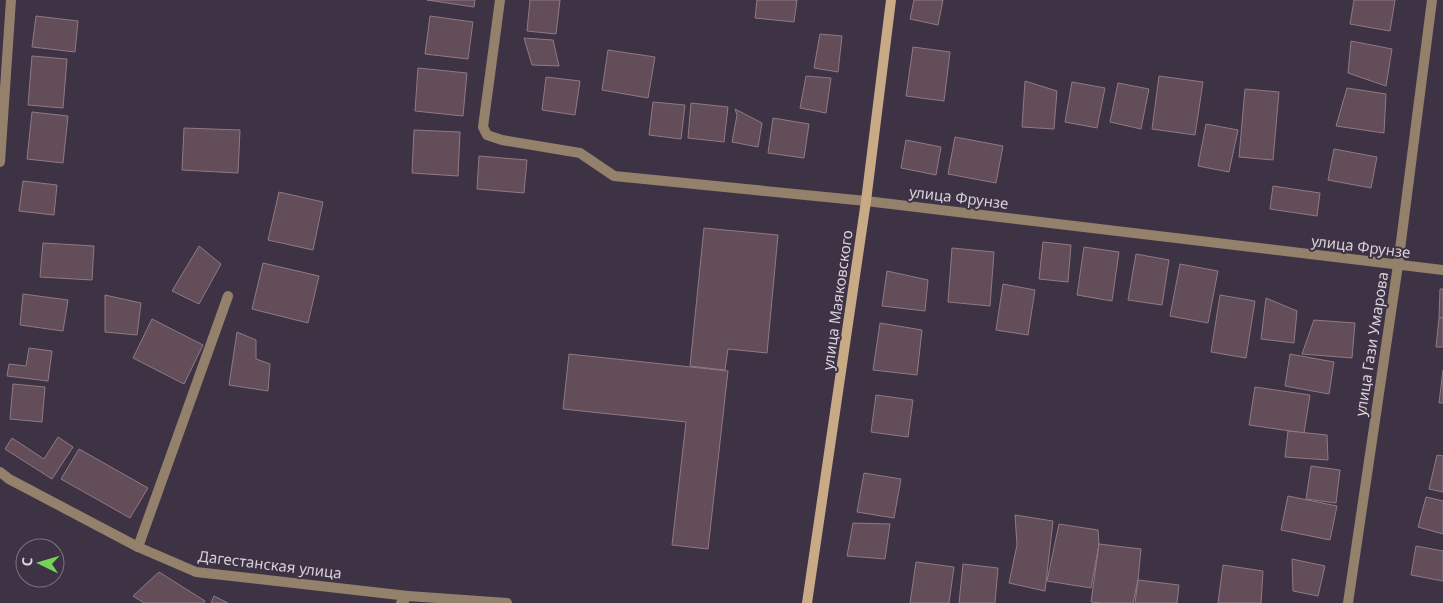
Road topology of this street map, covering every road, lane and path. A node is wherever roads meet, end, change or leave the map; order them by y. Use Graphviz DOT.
graph roads {
  1 [pos="10,0"];
  2 [pos="500,0"];
  3 [pos="890,0"];
  4 [pos="1432,0"];
  5 [pos="0,162"];
  6 [pos="866,201"];
  7 [pos="1398,265"];
  8 [pos="1443,270"];
  9 [pos="228,296"];
  10 [pos="0,472"];
  11 [pos="138,547"];
  12 [pos="405,599"];
  13 [pos="507,603"];
  14 [pos="808,603"];
  15 [pos="1348,603"];
  1 -- 5 [label="street"];
  2 -- 6 [label="street, улица Фрунзе"];
  3 -- 6 [label="street, улица Маяковского"];
  4 -- 7 [label="street, улица Гази Умарова"];
  6 -- 7 [label="street, улица Фрунзе"];
  6 -- 14 [label="street, улица Маяковского"];
  7 -- 8 [label="street, улица Фрунзе"];
  7 -- 15 [label="street, улица Гази Умарова"];
  9 -- 11 [label="street"];
  10 -- 11 [label="street, Дагестанская улица"];
  11 -- 12 [label="street, Дагестанская улица"];
  12 -- 13 [label="street, Дагестанская улица"];
}
